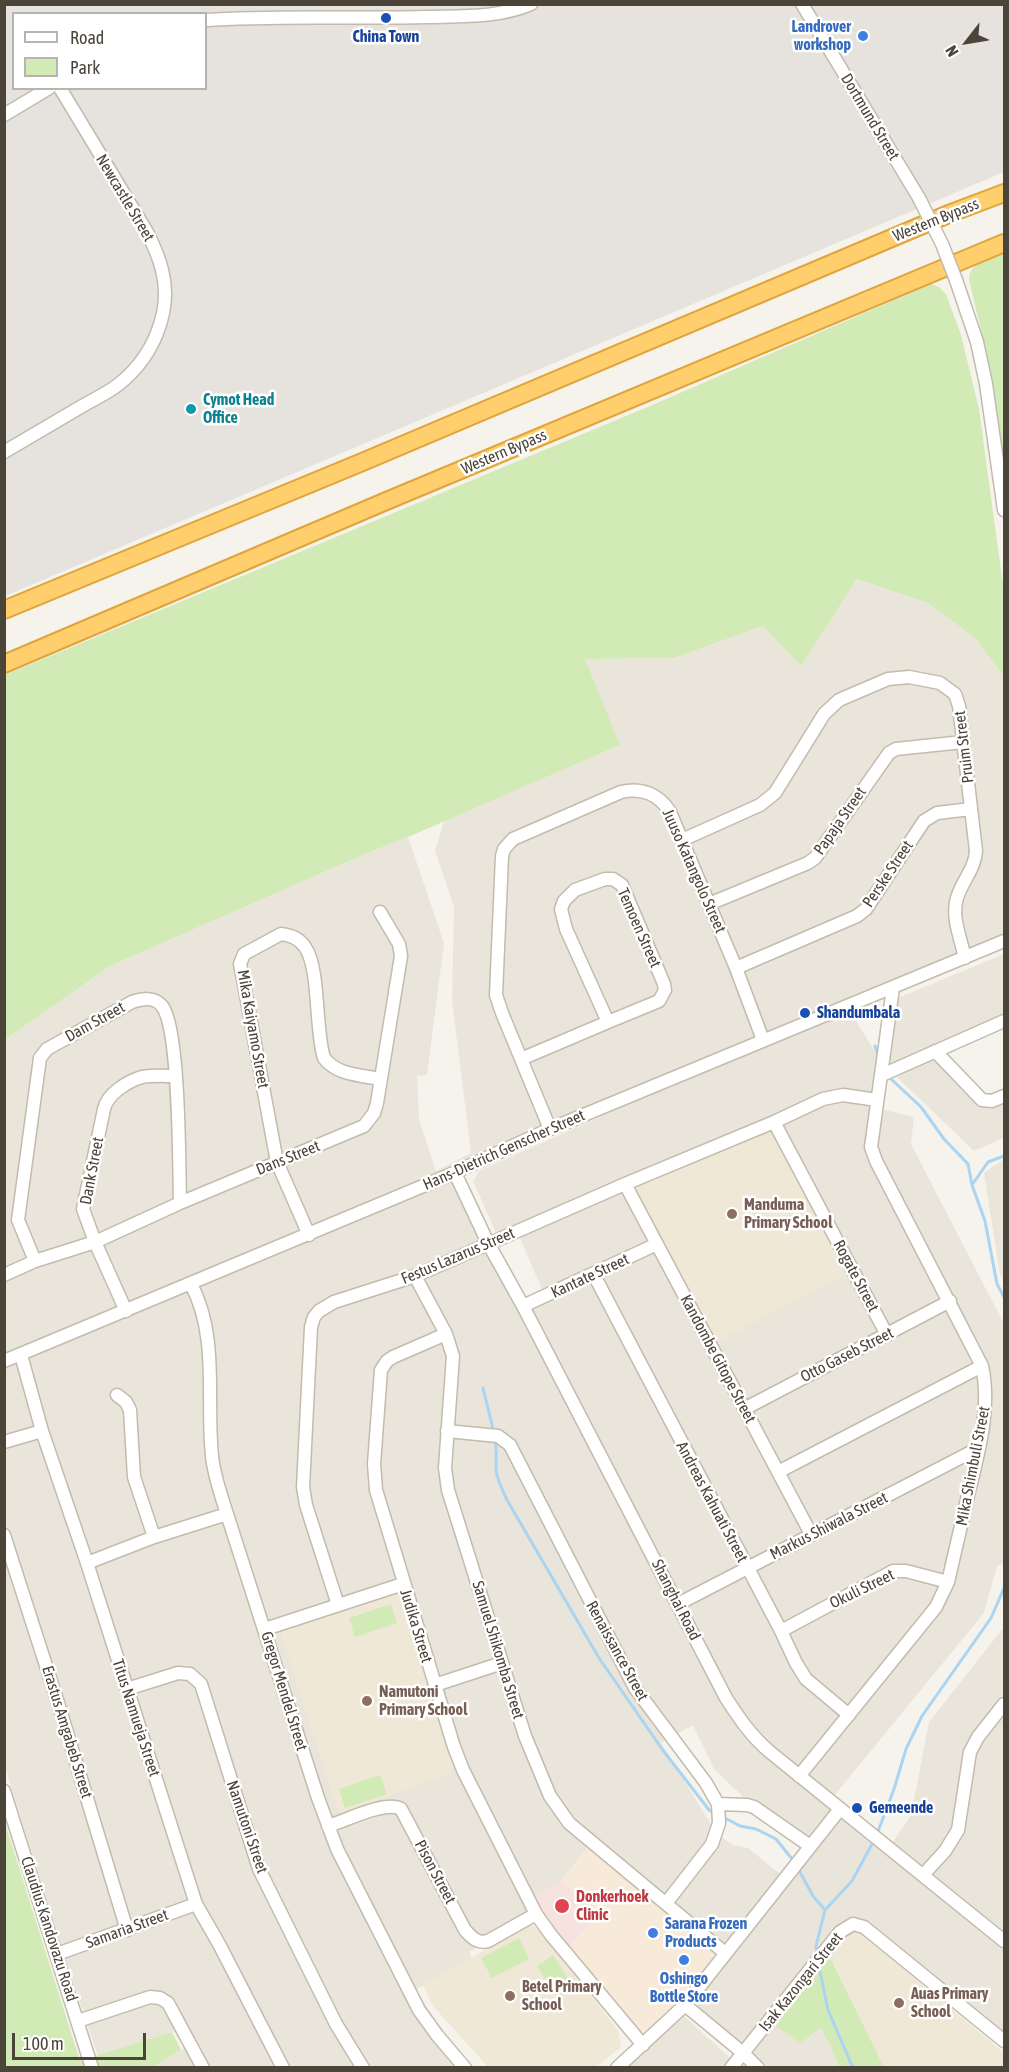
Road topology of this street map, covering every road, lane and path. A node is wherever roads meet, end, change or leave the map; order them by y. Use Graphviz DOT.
graph roads {
  1 [pos="531,4"];
  2 [pos="802,4"];
  3 [pos="207,20"];
  4 [pos="46,90"];
  5 [pos="61,90"];
  6 [pos="4,115"];
  7 [pos="1005,193"];
  8 [pos="1005,243"];
  9 [pos="4,452"];
  10 [pos="1005,510"];
  11 [pos="4,610"];
  12 [pos="4,664"];
  13 [pos="963,742"];
  14 [pos="971,809"];
  15 [pos="682,840"];
  16 [pos="709,904"];
  17 [pos="380,912"];
  18 [pos="1005,941"];
  19 [pos="965,958"];
  20 [pos="736,968"];
  21 [pos="893,988"];
  22 [pos="1005,1021"];
  23 [pos="608,1022"];
  24 [pos="763,1040"];
  25 [pos="935,1051"];
  26 [pos="521,1059"];
  27 [pos="882,1075"];
  28 [pos="176,1076"];
  29 [pos="380,1079"];
  30 [pos="1005,1096"];
  31 [pos="877,1100"];
  32 [pos="774,1122"];
  33 [pos="550,1129"];
  34 [pos="277,1162"];
  35 [pos="455,1173"];
  36 [pos="625,1184"];
  37 [pos="180,1203"];
  38 [pos="309,1234"];
  39 [pos="95,1242"];
  40 [pos="488,1244"];
  41 [pos="657,1245"];
  42 [pos="35,1261"];
  43 [pos="4,1275"];
  44 [pos="594,1275"];
  45 [pos="415,1276"];
  46 [pos="191,1284"];
  47 [pos="950,1301"];
  48 [pos="523,1306"];
  49 [pos="126,1311"];
  50 [pos="446,1334"];
  51 [pos="887,1335"];
  52 [pos="21,1354"];
  53 [pos="4,1361"];
  54 [pos="982,1366"];
  55 [pos="117,1395"];
  56 [pos="744,1409"];
  57 [pos="42,1431"];
  58 [pos="447,1431"];
  59 [pos="4,1442"];
  60 [pos="979,1448"];
  61 [pos="778,1472"];
  62 [pos="226,1514"];
  63 [pos="811,1534"];
  64 [pos="4,1535"];
  65 [pos="154,1538"];
  66 [pos="87,1563"];
  67 [pos="747,1568"];
  68 [pos="948,1582"];
  69 [pos="403,1584"];
  70 [pos="678,1604"];
  71 [pos="338,1605"];
  72 [pos="265,1629"];
  73 [pos="781,1630"];
  74 [pos="502,1663"];
  75 [pos="435,1685"];
  76 [pos="127,1689"];
  77 [pos="1005,1704"];
  78 [pos="849,1715"];
  79 [pos="799,1776"];
  80 [pos="4,1791"];
  81 [pos="718,1804"];
  82 [pos="840,1809"];
  83 [pos="328,1827"];
  84 [pos="810,1846"];
  85 [pos="923,1875"];
  86 [pos="667,1902"];
  87 [pos="196,1904"];
  88 [pos="536,1914"];
  89 [pos="127,1930"];
  90 [pos="1005,1941"];
  91 [pos="725,1953"];
  92 [pos="57,1954"];
  93 [pos="685,2005"];
  94 [pos="78,2021"];
  95 [pos="1005,2041"];
  96 [pos="643,2045"];
  97 [pos="743,2053"];
  98 [pos="92,2067"];
  99 [pos="202,2067"];
  100 [pos="283,2067"];
  101 [pos="363,2067"];
  102 [pos="465,2067"];
  103 [pos="617,2067"];
  104 [pos="730,2067"];
  105 [pos="758,2067"];
  1 -- 3 [label="street"];
  2 -- 10 [label="street, Dortmund Street, bridge"];
  4 -- 6 [label="street"];
  5 -- 9 [label="street, Newcastle Street"];
  7 -- 11 [label="highway, Western Bypass"];
  8 -- 12 [label="highway, Western Bypass"];
  13 -- 14 [label="street, Pruim Street"];
  13 -- 15 [label="street, Pruim Street"];
  13 -- 16 [label="street, Papaja Street"];
  14 -- 19 [label="street, Pruim Street"];
  14 -- 20 [label="street, Perske Street"];
  15 -- 16 [label="street, Juuso Katangolo Street"];
  15 -- 26 [label="street, Juuso Katangolo Street"];
  16 -- 20 [label="street, Juuso Katangolo Street"];
  17 -- 29 [label="street, Dans Street"];
  18 -- 19 [label="street, Hans-Dietrich Genscher Street"];
  19 -- 21 [label="street, Hans-Dietrich Genscher Street"];
  20 -- 24 [label="street, Juuso Katangolo Street"];
  21 -- 24 [label="street, Hans-Dietrich Genscher Street"];
  21 -- 27 [label="street, Mika Shimbuli Street"];
  22 -- 25 [label="street"];
  23 -- 23 [label="street, Temoen Street"];
  23 -- 26 [label="street, Temoen Street"];
  24 -- 33 [label="street, Hans-Dietrich Genscher Street"];
  25 -- 27 [label="street"];
  25 -- 30 [label="street"];
  26 -- 33 [label="street, Juuso Katangolo Street"];
  27 -- 31 [label="street, Mika Shimbuli Street"];
  28 -- 37 [label="street, Dam Street"];
  28 -- 39 [label="street, Dank Street"];
  28 -- 42 [label="street, Dam Street"];
  29 -- 34 [label="street, Dans Street"];
  29 -- 34 [label="street, Mika Kaiyamo Street"];
  31 -- 32 [label="street, Festus Lazarus Street"];
  31 -- 47 [label="street, Mika Shimbuli Street"];
  32 -- 36 [label="street, Festus Lazarus Street"];
  32 -- 51 [label="street, Rogate Street"];
  33 -- 35 [label="street, Hans-Dietrich Genscher Street"];
  34 -- 37 [label="street, Dans Street"];
  34 -- 38 [label="street, Mika Kaiyamo Street"];
  35 -- 38 [label="street, Hans-Dietrich Genscher Street"];
  35 -- 40 [label="street, Shanghai Road"];
  36 -- 40 [label="street, Festus Lazarus Street"];
  36 -- 41 [label="street, Kandombe Gitope Street"];
  37 -- 39 [label="street, Dans Street"];
  38 -- 46 [label="street, Hans-Dietrich Genscher Street"];
  39 -- 42 [label="street, Dans Street"];
  39 -- 49 [label="street, Dank Street"];
  40 -- 45 [label="street, Festus Lazarus Street"];
  40 -- 48 [label="street, Shanghai Road"];
  41 -- 44 [label="street, Kantate Street"];
  41 -- 56 [label="street, Kandombe Gitope Street"];
  42 -- 43 [label="street, Dans Street"];
  44 -- 48 [label="street, Kantate Street"];
  44 -- 67 [label="street, Andreas Kahuati Street"];
  45 -- 50 [label="street, Samuel Shikomba Street"];
  45 -- 71 [label="street, Festus Lazarus Street"];
  46 -- 49 [label="street, Hans-Dietrich Genscher Street"];
  46 -- 62 [label="street, Gregor Mendel Street"];
  47 -- 51 [label="street, Otto Gaseb Street"];
  47 -- 54 [label="street, Mika Shimbuli Street"];
  48 -- 70 [label="street, Shanghai Road"];
  49 -- 52 [label="street, Hans-Dietrich Genscher Street"];
  50 -- 58 [label="street, Samuel Shikomba Street"];
  50 -- 69 [label="street, Judika Street"];
  51 -- 56 [label="street, Otto Gaseb Street"];
  52 -- 53 [label="street, Hans-Dietrich Genscher Street"];
  52 -- 57 [label="street, Titus Namueja Street"];
  54 -- 60 [label="street, Mika Shimbuli Street"];
  54 -- 61 [label="street"];
  55 -- 65 [label="street"];
  56 -- 61 [label="street, Kandombe Gitope Street"];
  57 -- 59 [label="street"];
  57 -- 66 [label="street, Titus Namueja Street"];
  58 -- 74 [label="street, Samuel Shikomba Street"];
  58 -- 81 [label="street, Renaissance Street"];
  60 -- 63 [label="street, Markus Shiwala Street"];
  60 -- 68 [label="street, Mika Shimbuli Street"];
  61 -- 63 [label="street, Kandombe Gitope Street"];
  62 -- 65 [label="street"];
  62 -- 72 [label="street, Gregor Mendel Street"];
  63 -- 67 [label="street, Markus Shiwala Street"];
  64 -- 89 [label="street, Erastus Amgabeb Street"];
  65 -- 66 [label="street"];
  66 -- 76 [label="street, Titus Namueja Street"];
  67 -- 70 [label="street, Markus Shiwala Street"];
  67 -- 73 [label="street, Andreas Kahuati Street"];
  68 -- 73 [label="street, Okuli Street"];
  68 -- 78 [label="street, Mika Shimbuli Street"];
  69 -- 71 [label="street"];
  69 -- 75 [label="street, Judika Street"];
  70 -- 79 [label="street, Shanghai Road"];
  71 -- 72 [label="street"];
  72 -- 83 [label="street, Gregor Mendel Street"];
  73 -- 78 [label="street, Andreas Kahuati Street"];
  74 -- 75 [label="street"];
  74 -- 86 [label="street, Samuel Shikomba Street"];
  75 -- 88 [label="street, Judika Street"];
  76 -- 87 [label="street, Titus Namueja Street"];
  76 -- 101 [label="street, Namutoni Street"];
  77 -- 85 [label="street"];
  78 -- 79 [label="street, Mika Shimbuli Street"];
  79 -- 82 [label="street, Shanghai Road"];
  80 -- 92 [label="street, Claudius Kandovazu Road"];
  81 -- 84 [label="street"];
  81 -- 86 [label="street"];
  82 -- 84 [label="street"];
  82 -- 85 [label="street, Shanghai Road"];
  83 -- 88 [label="street, Pison Street"];
  83 -- 102 [label="street, Gregor Mendel Street"];
  84 -- 91 [label="street"];
  85 -- 90 [label="street, Shanghai Road"];
  86 -- 91 [label="street, Samuel Shikomba Street"];
  87 -- 89 [label="street, Samaria Street"];
  87 -- 100 [label="street, Titus Namueja Street"];
  88 -- 96 [label="street, Judika Street"];
  89 -- 92 [label="street, Samaria Street"];
  91 -- 93 [label="street"];
  92 -- 94 [label="street, Claudius Kandovazu Road"];
  93 -- 96 [label="street"];
  93 -- 97 [label="street"];
  94 -- 98 [label="street, Claudius Kandovazu Road"];
  94 -- 99 [label="street"];
  95 -- 97 [label="street, Isak Kazongari Street"];
  96 -- 103 [label="street"];
  97 -- 104 [label="street"];
  97 -- 105 [label="street"];
}
